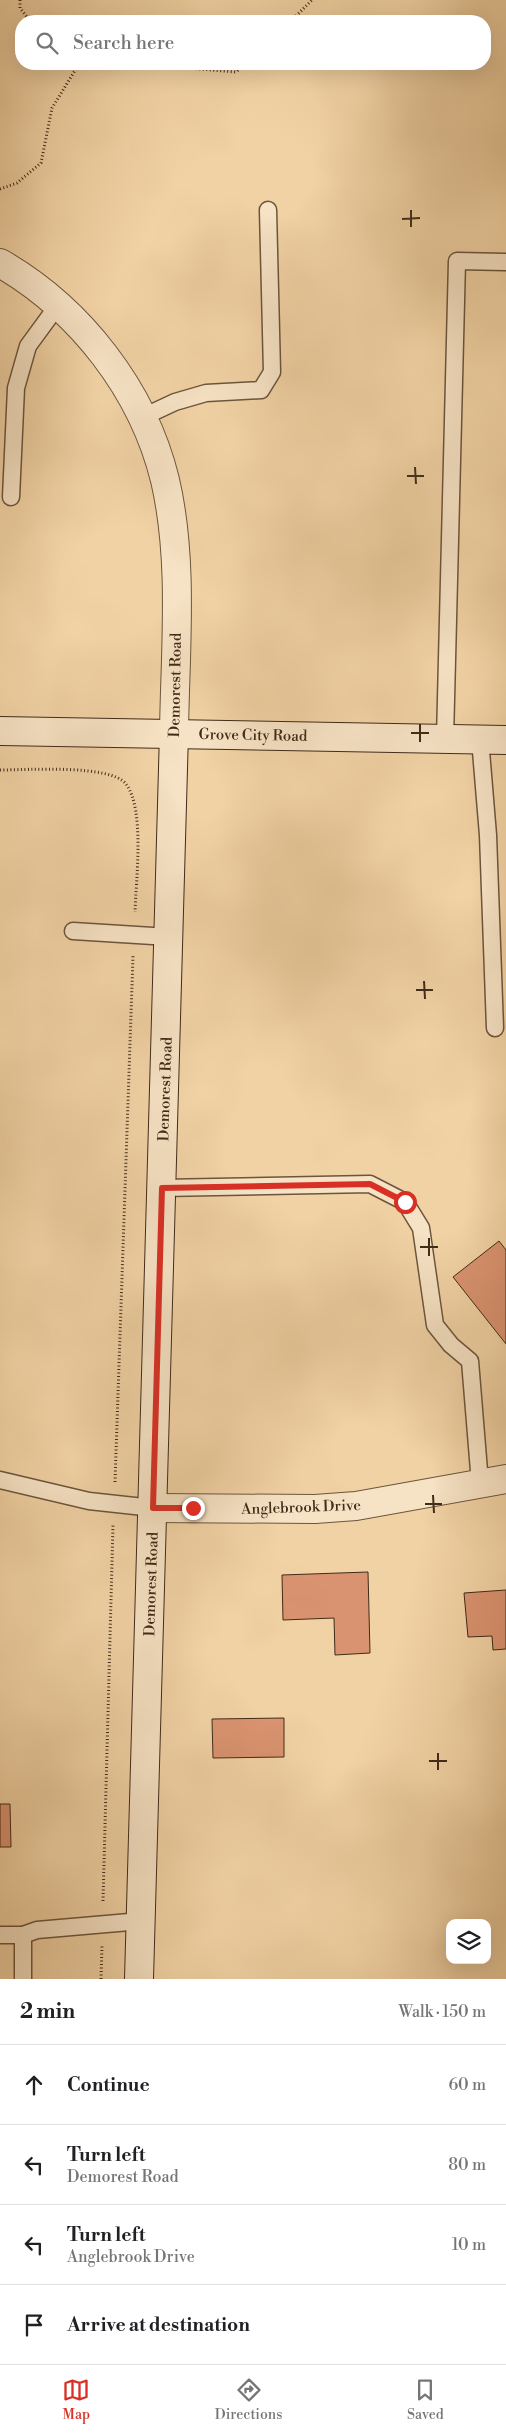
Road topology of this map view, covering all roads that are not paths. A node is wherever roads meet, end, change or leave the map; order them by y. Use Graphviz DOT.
graph roads {
  1 [pos="268,210"];
  2 [pos="506,262"];
  3 [pos="0,263"];
  4 [pos="58,305"];
  5 [pos="143,417"];
  6 [pos="11,497"];
  7 [pos="0,731"];
  8 [pos="174,733"];
  9 [pos="445,739"];
  10 [pos="493,739"];
  11 [pos="73,931"];
  12 [pos="169,937"];
  13 [pos="495,1028"];
  14 [pos="162,1188"];
  15 [pos="0,1480"];
  16 [pos="493,1481"];
  17 [pos="153,1508"];
  18 [pos="141,1921"];
  19 [pos="0,1935"];
  20 [pos="23,1935"];
  21 [pos="23,1979"];
  22 [pos="139,1979"];
  1 -- 5 [label="lane"];
  2 -- 9 [label="lane"];
  3 -- 4 [label="street, Demorest Road"];
  4 -- 5 [label="street, Demorest Road"];
  4 -- 6 [label="lane"];
  5 -- 8 [label="street, Demorest Road"];
  7 -- 8 [label="street, Grove City Road"];
  8 -- 9 [label="street, Grove City Road"];
  8 -- 12 [label="street, Demorest Road"];
  9 -- 10 [label="street, Grove City Road"];
  10 -- 13 [label="lane"];
  11 -- 12 [label="lane"];
  12 -- 14 [label="street, Demorest Road"];
  14 -- 16 [label="lane"];
  14 -- 17 [label="street, Demorest Road"];
  15 -- 17 [label="lane"];
  16 -- 17 [label="street, Anglebrook Drive"];
  17 -- 18 [label="street, Demorest Road"];
  18 -- 20 [label="lane"];
  18 -- 22 [label="street, Demorest Road"];
  19 -- 20 [label="lane"];
  20 -- 21 [label="lane"];
}
